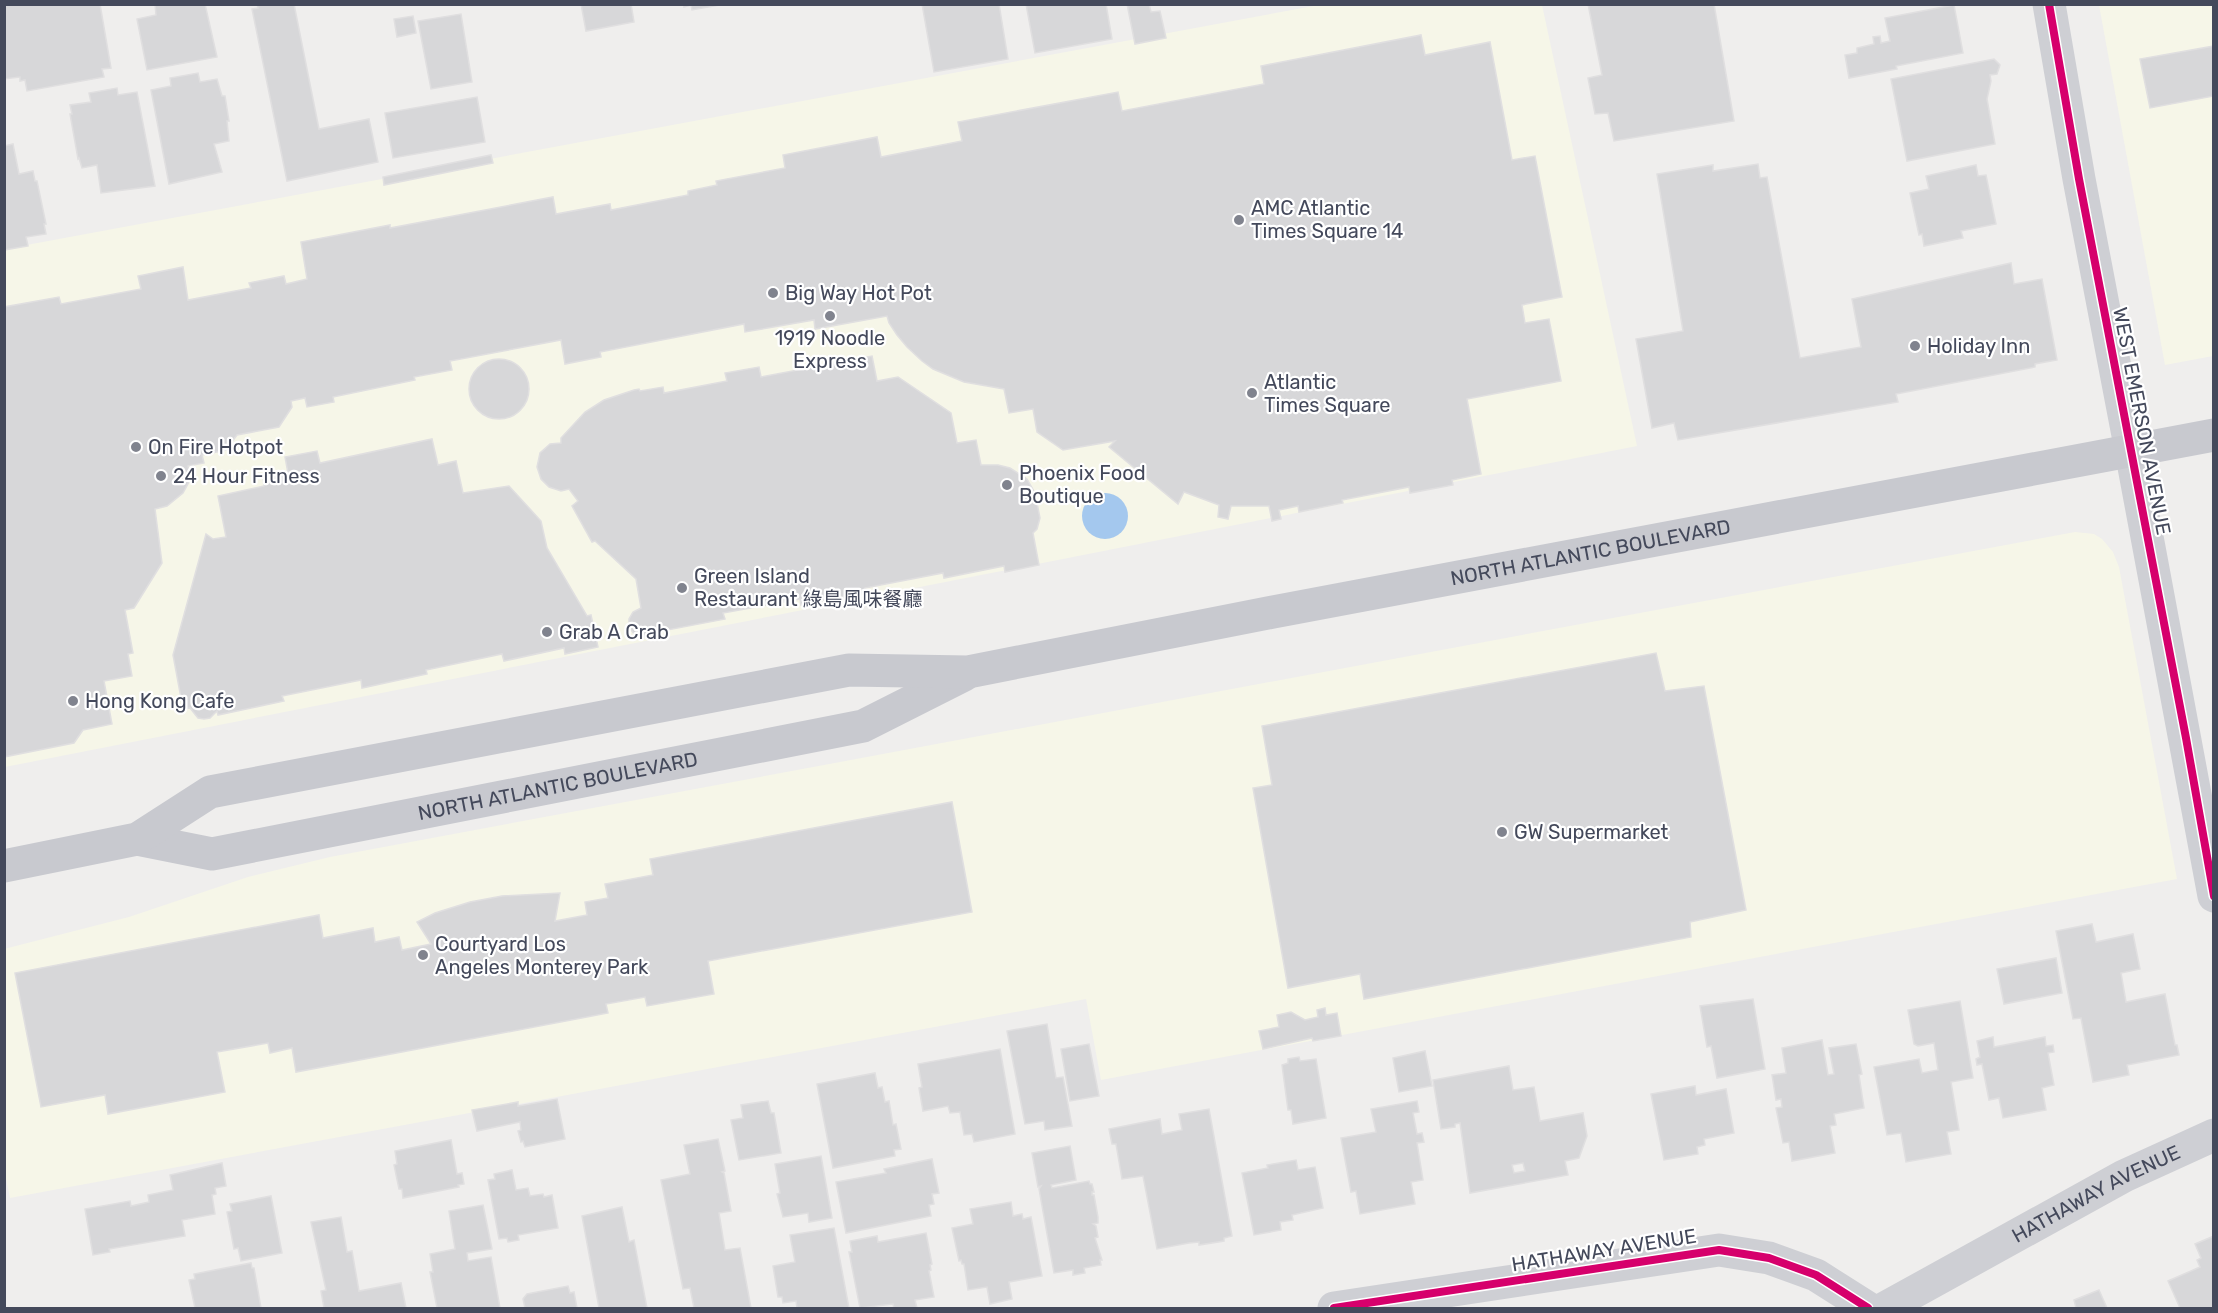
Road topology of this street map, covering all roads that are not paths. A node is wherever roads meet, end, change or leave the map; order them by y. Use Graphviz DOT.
graph roads {
  1 [pos="2049,4"];
  2 [pos="2214,435"];
  3 [pos="2131,451"];
  4 [pos="968,672"];
  5 [pos="137,839"];
  6 [pos="4,866"];
  7 [pos="2214,896"];
  8 [pos="2214,1135"];
  9 [pos="1334,1308"];
  10 [pos="1868,1308"];
  11 [pos="1885,1308"];
  1 -- 3 [label="street, WEST EMERSON AVENUE"];
  2 -- 3 [label="main road, NORTH ATLANTIC BOULEVARD"];
  3 -- 4 [label="main road, NORTH ATLANTIC BOULEVARD"];
  3 -- 7 [label="street, WEST EMERSON AVENUE"];
  4 -- 5 [label="main road, NORTH ATLANTIC BOULEVARD"];
  4 -- 5 [label="main road, NORTH ATLANTIC BOULEVARD"];
  5 -- 6 [label="main road, NORTH ATLANTIC BOULEVARD"];
  8 -- 11 [label="street, HATHAWAY AVENUE"];
  9 -- 10 [label="street, HATHAWAY AVENUE"];
}
